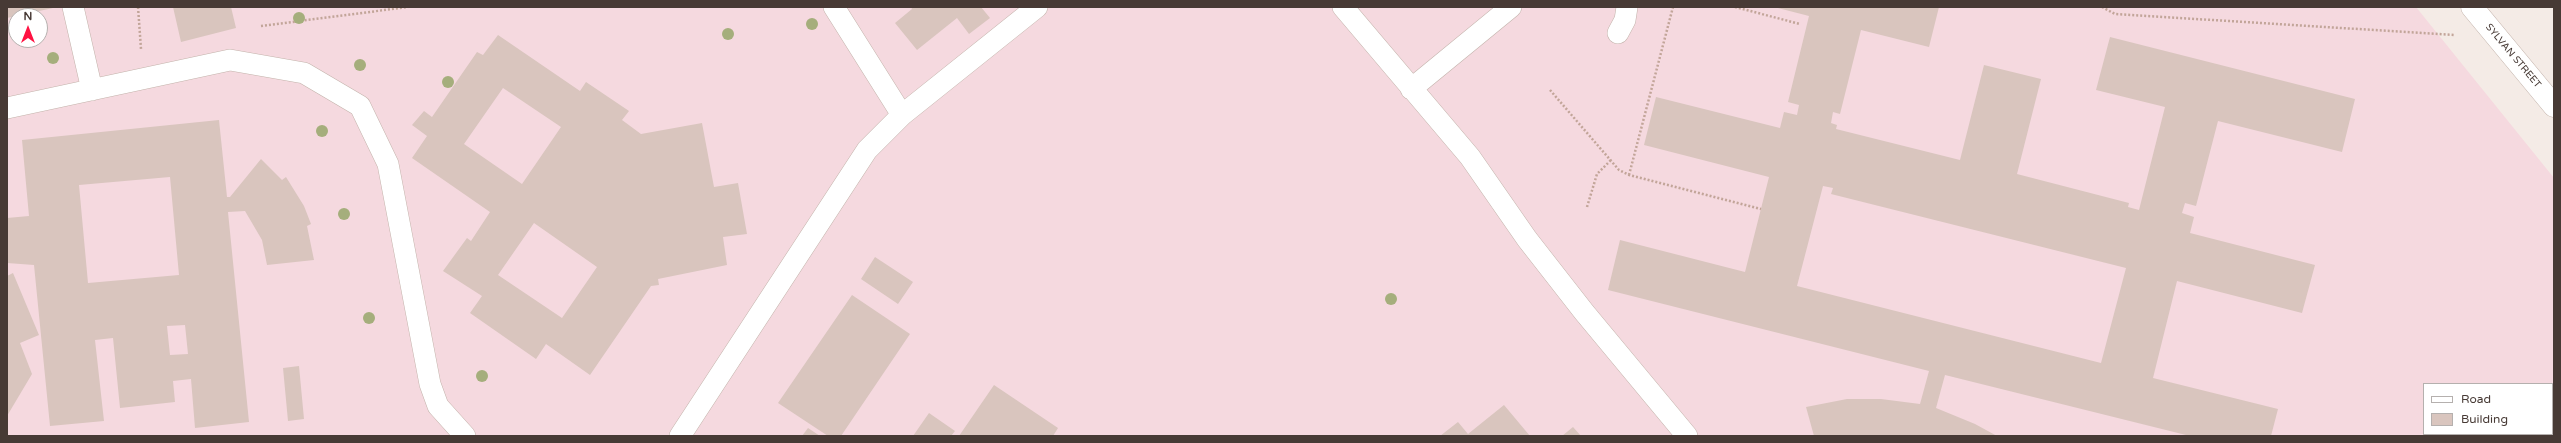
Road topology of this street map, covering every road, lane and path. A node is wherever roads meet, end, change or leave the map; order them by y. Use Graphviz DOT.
graph roads {
  1 [pos="73,7"];
  2 [pos="138,7"];
  3 [pos="408,7"];
  4 [pos="834,7"];
  5 [pos="1037,7"];
  6 [pos="1342,7"];
  7 [pos="1511,7"];
  8 [pos="1627,7"];
  9 [pos="1673,7"];
  10 [pos="1735,7"];
  11 [pos="2102,7"];
  12 [pos="2472,7"];
  13 [pos="1800,24"];
  14 [pos="261,26"];
  15 [pos="1618,33"];
  16 [pos="2497,37"];
  17 [pos="146,79"];
  18 [pos="1411,89"];
  19 [pos="92,90"];
  20 [pos="1550,90"];
  21 [pos="2554,106"];
  22 [pos="7,108"];
  23 [pos="902,115"];
  24 [pos="1611,160"];
  25 [pos="1629,175"];
  26 [pos="1587,207"];
  27 [pos="1761,208"];
  28 [pos="461,435"];
  29 [pos="680,436"];
  30 [pos="1687,436"];
  1 -- 19 [label="lane"];
  2 -- 17 [label="path"];
  3 -- 14 [label="path"];
  4 -- 23 [label="lane"];
  5 -- 23 [label="lane"];
  6 -- 18 [label="lane"];
  7 -- 18 [label="lane"];
  8 -- 15 [label="lane"];
  9 -- 25 [label="path"];
  10 -- 13 [label="path"];
  11 -- 16 [label="path"];
  12 -- 16 [label="street, SYLVAN STREET"];
  16 -- 21 [label="street, SYLVAN STREET"];
  17 -- 19 [label="lane"];
  17 -- 28 [label="lane"];
  18 -- 30 [label="lane"];
  19 -- 22 [label="lane"];
  20 -- 24 [label="path"];
  23 -- 29 [label="lane"];
  24 -- 25 [label="path"];
  24 -- 26 [label="path"];
  25 -- 27 [label="path"];
}
